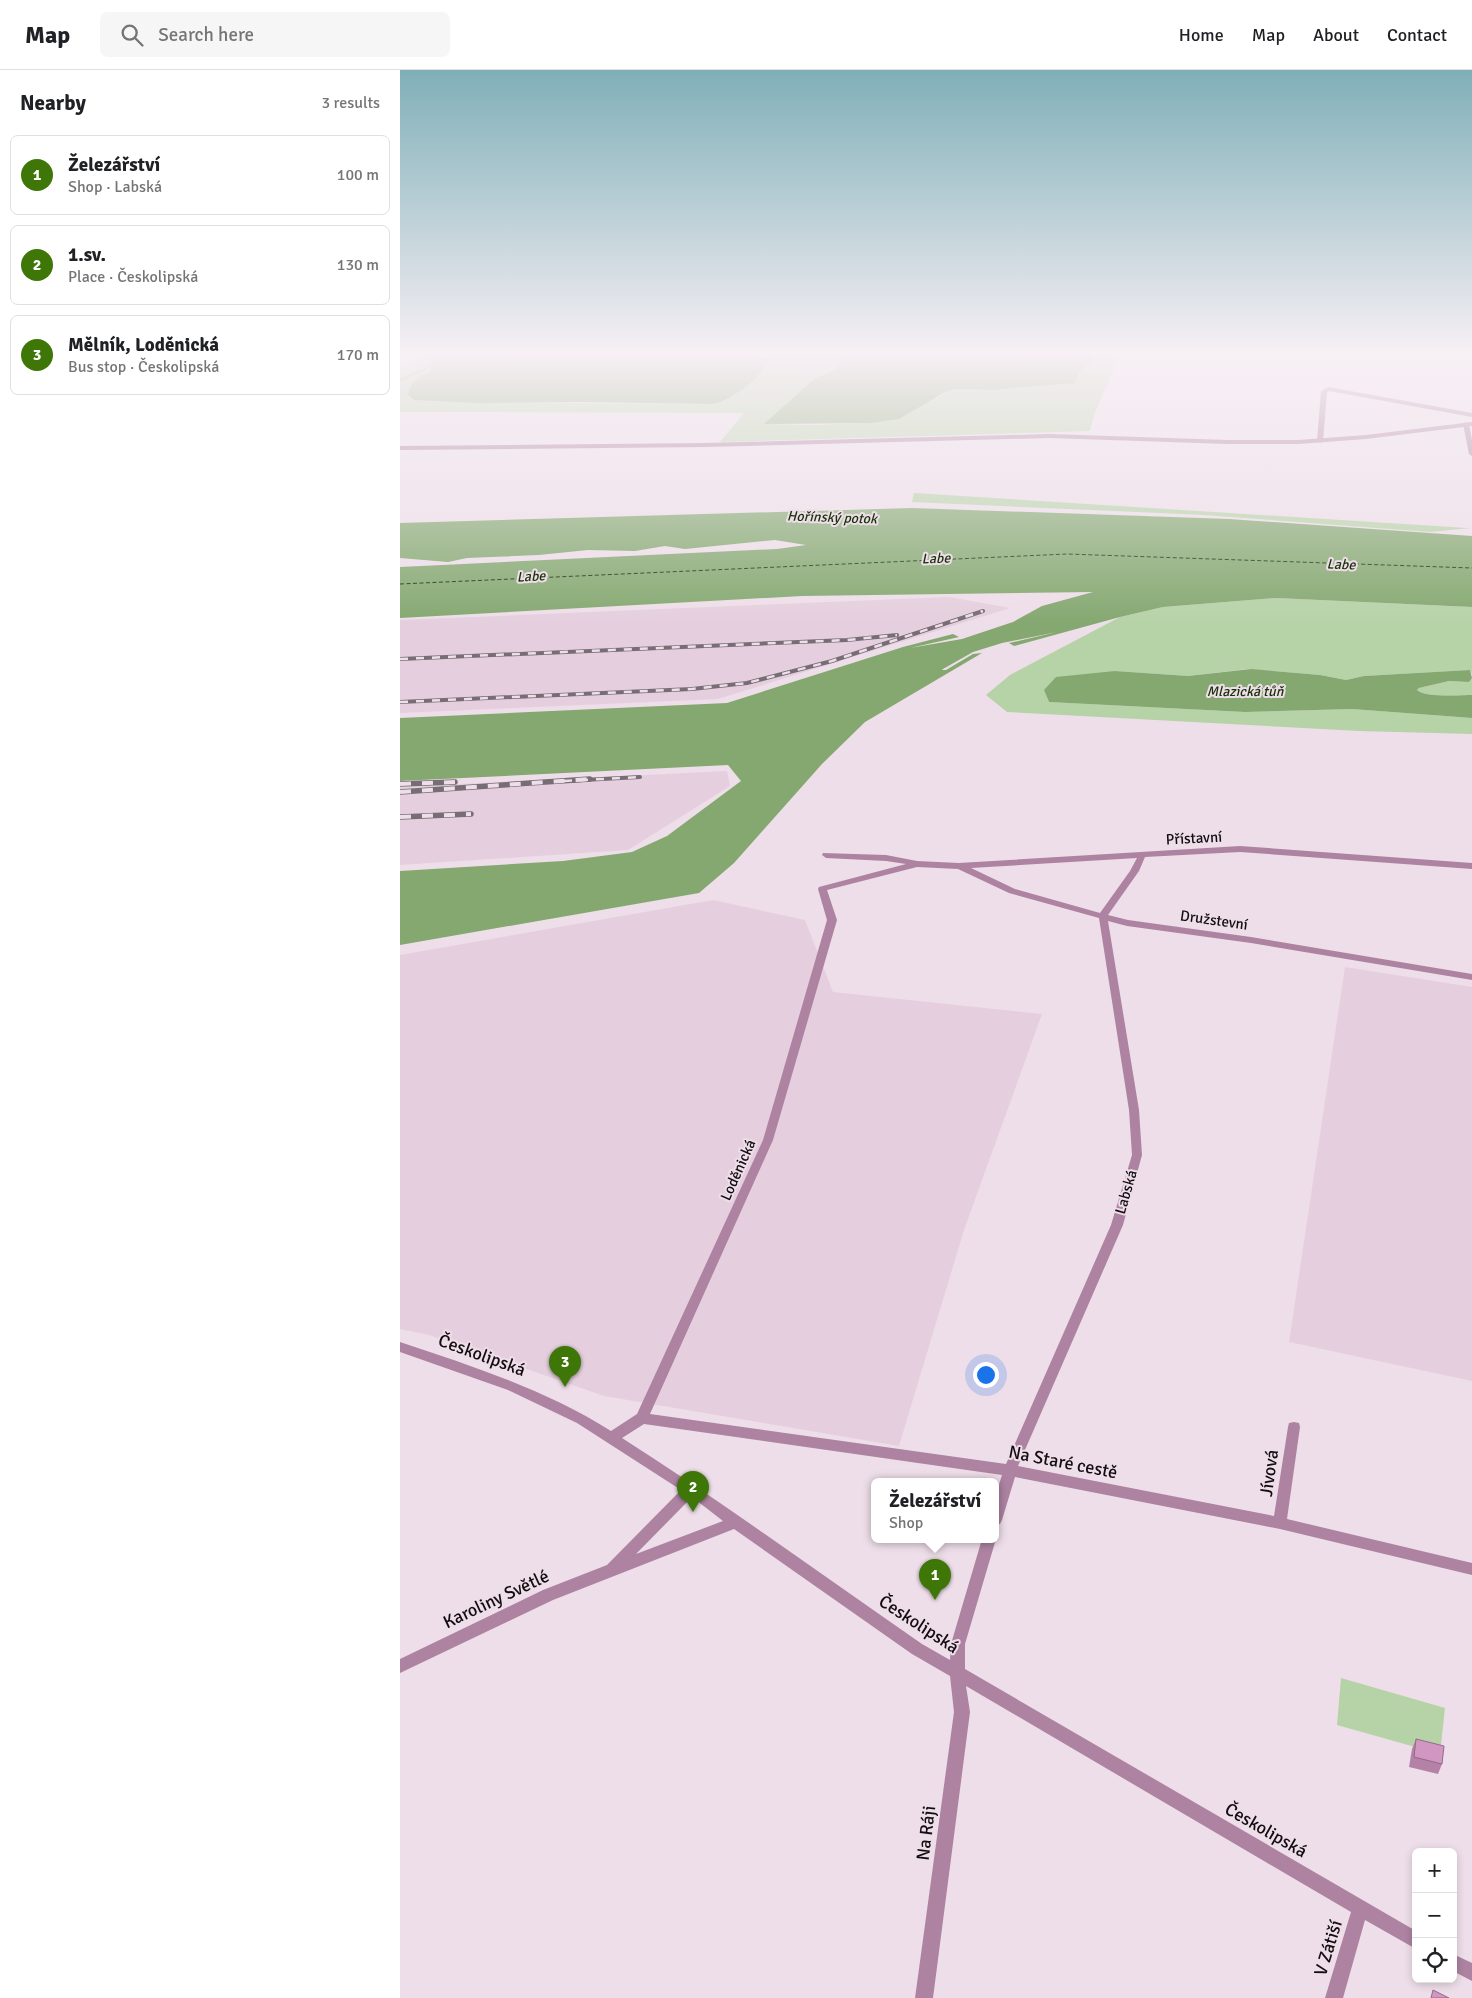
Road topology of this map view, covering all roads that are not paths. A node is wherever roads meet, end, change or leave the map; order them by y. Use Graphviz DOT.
graph roads {
  1 [pos="683,445"];
  2 [pos="400,448"];
  3 [pos="826,855"];
  4 [pos="1142,855"];
  5 [pos="917,864"];
  6 [pos="959,866"];
  7 [pos="1472,866"];
  8 [pos="822,889"];
  9 [pos="1103,916"];
  10 [pos="1472,977"];
  11 [pos="400,1347"];
  12 [pos="642,1418"];
  13 [pos="1294,1428"];
  14 [pos="612,1437"];
  15 [pos="1010,1470"];
  16 [pos="691,1489"];
  17 [pos="999,1507"];
  18 [pos="735,1522"];
  19 [pos="1280,1523"];
  20 [pos="989,1543"];
  21 [pos="1472,1569"];
  22 [pos="610,1570"];
  23 [pos="400,1666"];
  24 [pos="957,1672"];
  25 [pos="1360,1909"];
  26 [pos="1412,1938"];
  27 [pos="1457,1964"];
  28 [pos="1472,1972"];
  29 [pos="924,1998"];
  30 [pos="1334,1998"];
  1 -- 2 [label="street"];
  3 -- 5 [label="street, Přístavní"];
  4 -- 6 [label="street, Přístavní"];
  4 -- 7 [label="street, Přístavní"];
  4 -- 9 [label="street"];
  5 -- 6 [label="street, Přístavní"];
  5 -- 8 [label="street, Přístavní"];
  6 -- 9 [label="street, Družstevní"];
  8 -- 12 [label="street, Loděnická"];
  9 -- 10 [label="street, Družstevní"];
  9 -- 15 [label="street, Labská"];
  11 -- 14 [label="street, Českolipská"];
  12 -- 14 [label="street"];
  12 -- 15 [label="street, Na Staré cestě"];
  13 -- 19 [label="street, Jívová"];
  14 -- 16 [label="street, Českolipská"];
  15 -- 17 [label="street, Labská"];
  15 -- 19 [label="street, Na Staré cestě"];
  16 -- 18 [label="street, Českolipská"];
  16 -- 22 [label="street, Karoliny Světlé"];
  18 -- 22 [label="street, Karoliny Světlé"];
  18 -- 24 [label="street, Českolipská"];
  19 -- 21 [label="street, Na Staré cestě"];
  20 -- 24 [label="street"];
  22 -- 23 [label="street, Karoliny Světlé"];
  24 -- 25 [label="street, Českolipská"];
  24 -- 29 [label="street, Na Ráji"];
  25 -- 26 [label="street, Českolipská"];
  25 -- 30 [label="street, V Zátiší"];
  27 -- 28 [label="street"];
}
